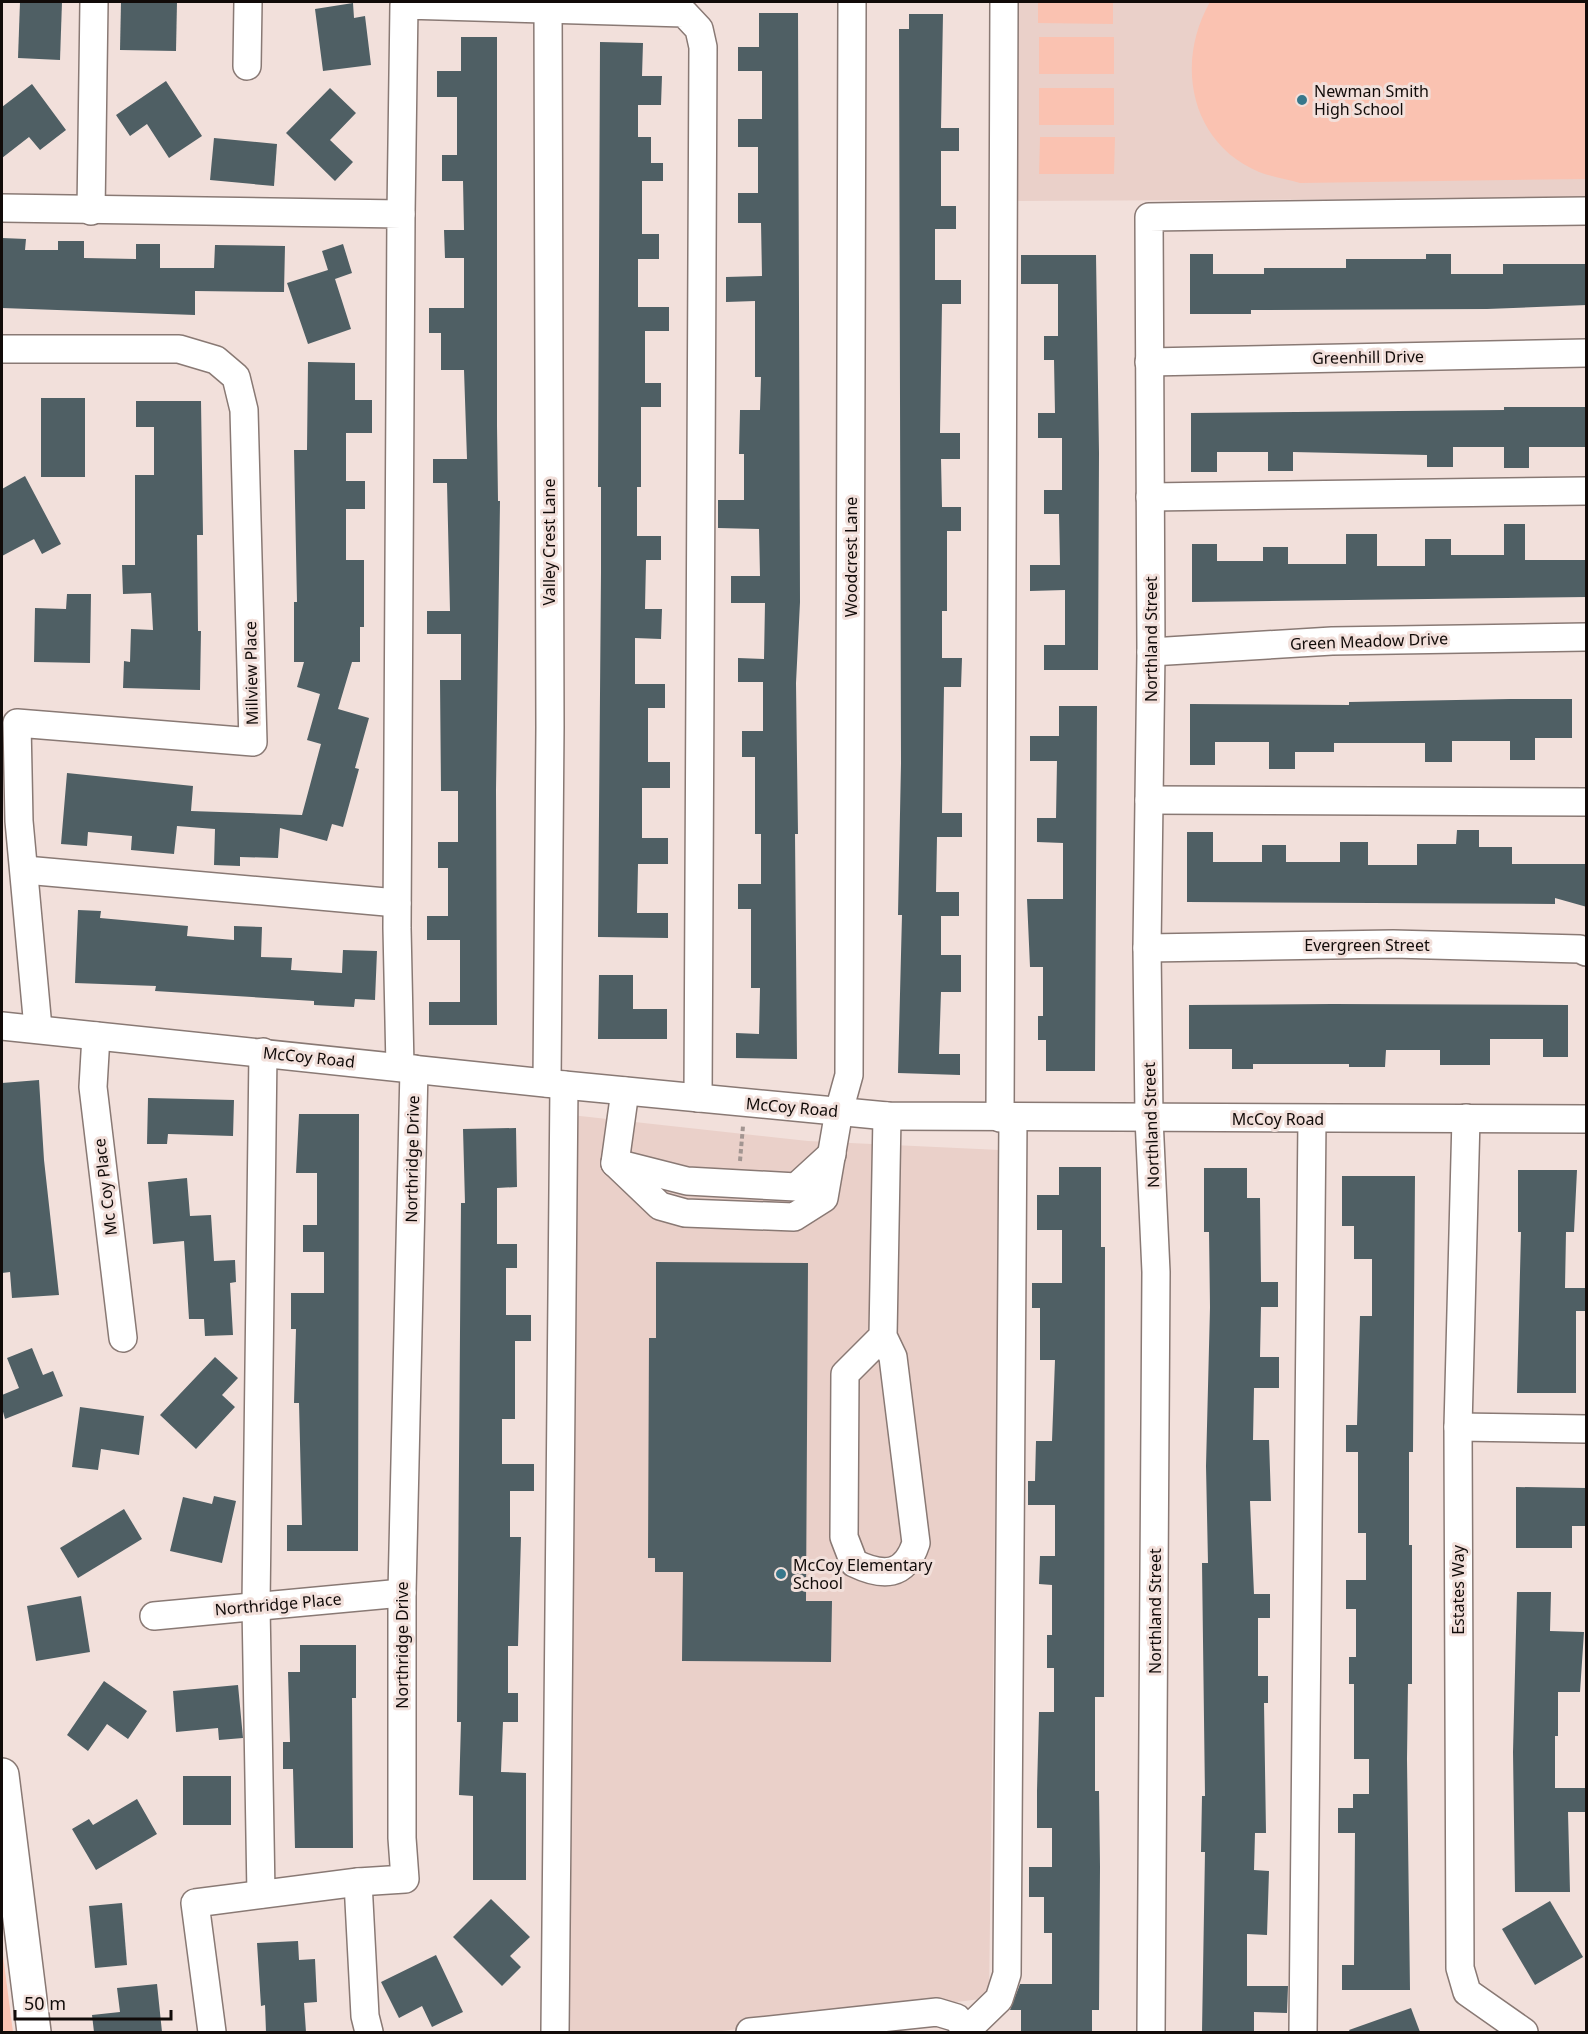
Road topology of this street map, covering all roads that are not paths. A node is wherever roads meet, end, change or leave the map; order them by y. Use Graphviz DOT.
graph roads {
  1 [pos="94,2"];
  2 [pos="248,2"];
  3 [pos="852,2"];
  4 [pos="1004,2"];
  5 [pos="548,5"];
  6 [pos="246,66"];
  7 [pos="2,208"];
  8 [pos="91,211"];
  9 [pos="1587,212"];
  10 [pos="401,214"];
  11 [pos="2,349"];
  12 [pos="1587,353"];
  13 [pos="1149,362"];
  14 [pos="1587,491"];
  15 [pos="1150,497"];
  16 [pos="1587,637"];
  17 [pos="1151,652"];
  18 [pos="1149,800"];
  19 [pos="1587,802"];
  20 [pos="25,870"];
  21 [pos="397,903"];
  22 [pos="1147,948"];
  23 [pos="1587,952"];
  24 [pos="2,1026"];
  25 [pos="38,1028"];
  26 [pos="96,1036"];
  27 [pos="263,1052"];
  28 [pos="407,1068"];
  29 [pos="555,1084"];
  30 [pos="625,1091"];
  31 [pos="698,1098"];
  32 [pos="838,1111"];
  33 [pos="887,1116"];
  34 [pos="1006,1118"];
  35 [pos="1149,1118"];
  36 [pos="1466,1118"];
  37 [pos="1312,1119"];
  38 [pos="1587,1119"];
  39 [pos="883,1336"];
  40 [pos="123,1338"];
  41 [pos="1458,1427"];
  42 [pos="1587,1429"];
  43 [pos="402,1593"];
  44 [pos="256,1605"];
  45 [pos="154,1616"];
  46 [pos="2,1775"];
  47 [pos="357,1882"];
  48 [pos="261,1894"];
  49 [pos="967,2031"];
  50 [pos="34,2032"];
  51 [pos="212,2032"];
  52 [pos="369,2032"];
  53 [pos="555,2032"];
  54 [pos="750,2032"];
  55 [pos="1151,2032"];
  56 [pos="1303,2032"];
  57 [pos="1524,2032"];
  1 -- 8 [label="street"];
  2 -- 6 [label="street"];
  3 -- 32 [label="street, Woodcrest Lane"];
  4 -- 34 [label="street"];
  5 -- 10 [label="street, Northridge Drive"];
  5 -- 29 [label="street, Valley Crest Lane"];
  5 -- 31 [label="street"];
  7 -- 8 [label="street"];
  8 -- 10 [label="street"];
  9 -- 13 [label="street, Northland Street"];
  10 -- 21 [label="street, Northridge Drive"];
  11 -- 20 [label="street, Millview Place"];
  12 -- 13 [label="street, Greenhill Drive"];
  13 -- 15 [label="street, Northland Street"];
  14 -- 15 [label="street"];
  15 -- 17 [label="street, Northland Street"];
  16 -- 17 [label="street, Green Meadow Drive"];
  17 -- 18 [label="street, Northland Street"];
  18 -- 19 [label="street"];
  18 -- 22 [label="street, Northland Street"];
  20 -- 21 [label="street"];
  20 -- 25 [label="street, Millview Place"];
  21 -- 28 [label="street, Northridge Drive"];
  22 -- 23 [label="street, Evergreen Street"];
  22 -- 35 [label="street, Northland Street"];
  24 -- 25 [label="street, McCoy Road"];
  25 -- 26 [label="street, McCoy Road"];
  26 -- 27 [label="street, McCoy Road"];
  26 -- 40 [label="street, Mc Coy Place"];
  27 -- 28 [label="street, McCoy Road"];
  27 -- 44 [label="street"];
  28 -- 29 [label="street, McCoy Road"];
  28 -- 43 [label="street, Northridge Drive"];
  29 -- 30 [label="street, McCoy Road"];
  29 -- 53 [label="street, Valley Crest Lane"];
  30 -- 31 [label="street, McCoy Road"];
  30 -- 32 [label="street, Woodcrest Lane"];
  31 -- 32 [label="street, McCoy Road"];
  32 -- 33 [label="street, McCoy Road"];
  33 -- 34 [label="street, McCoy Road"];
  33 -- 39 [label="street"];
  34 -- 35 [label="street, McCoy Road"];
  34 -- 49 [label="street"];
  35 -- 37 [label="street, McCoy Road"];
  35 -- 55 [label="street, Northland Street"];
  36 -- 37 [label="street, McCoy Road"];
  36 -- 38 [label="street, McCoy Road"];
  36 -- 41 [label="street, Estates Way"];
  37 -- 56 [label="street"];
  39 -- 39 [label="street"];
  41 -- 42 [label="street"];
  41 -- 57 [label="street, Estates Way"];
  43 -- 44 [label="street, Northridge Place"];
  43 -- 47 [label="street, Northridge Drive"];
  44 -- 45 [label="street, Northridge Place"];
  44 -- 48 [label="street"];
  46 -- 50 [label="main road"];
  47 -- 48 [label="street, Northridge Drive"];
  47 -- 52 [label="street"];
  48 -- 51 [label="street, Northridge Drive"];
  49 -- 54 [label="street"];
}
